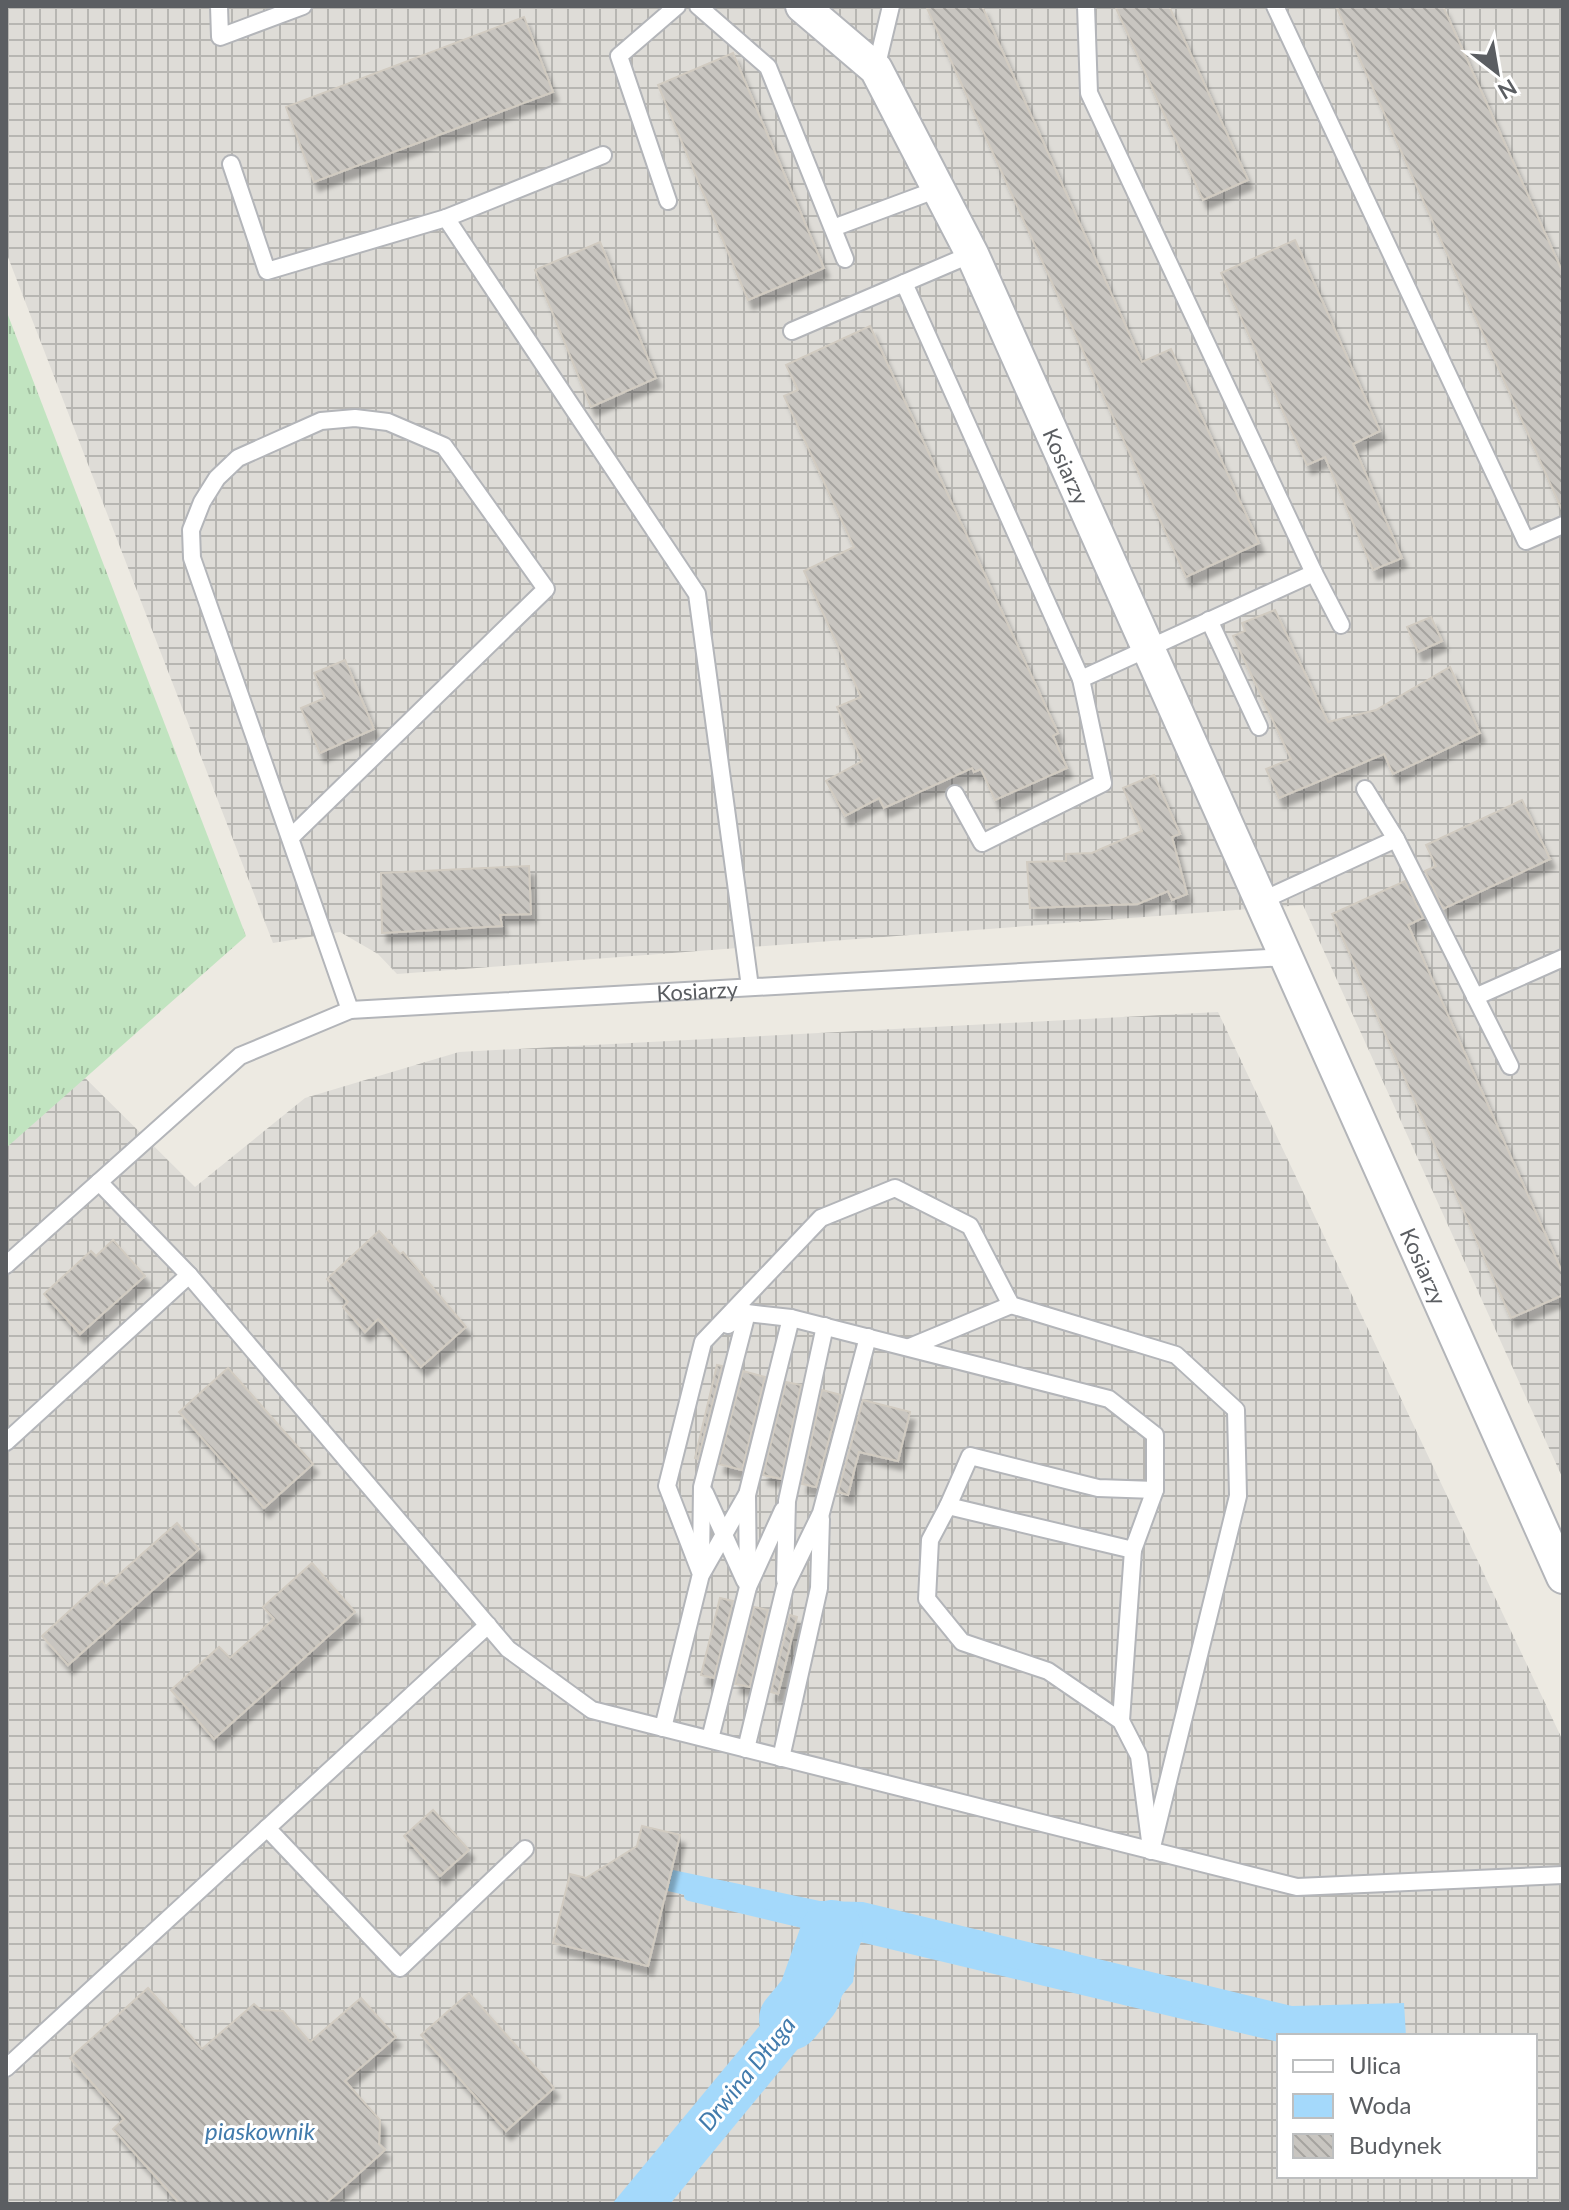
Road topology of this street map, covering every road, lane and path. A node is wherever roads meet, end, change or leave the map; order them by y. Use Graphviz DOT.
graph roads {
  1 [pos="219,6"];
  2 [pos="303,6"];
  3 [pos="677,6"];
  4 [pos="698,6"];
  5 [pos="802,6"];
  6 [pos="891,6"];
  7 [pos="1086,6"];
  8 [pos="1275,6"];
  9 [pos="876,69"];
  10 [pos="603,155"];
  11 [pos="231,164"];
  12 [pos="938,189"];
  13 [pos="668,201"];
  14 [pos="446,218"];
  15 [pos="833,228"];
  16 [pos="972,254"];
  17 [pos="845,259"];
  18 [pos="904,283"];
  19 [pos="792,331"];
  20 [pos="1563,525"];
  21 [pos="1314,573"];
  22 [pos="1209,620"];
  23 [pos="1341,625"];
  24 [pos="1147,647"];
  25 [pos="1081,679"];
  26 [pos="1259,727"];
  27 [pos="1365,789"];
  28 [pos="955,794"];
  29 [pos="290,838"];
  30 [pos="1396,839"];
  31 [pos="1261,901"];
  32 [pos="1286,957"];
  33 [pos="1563,958"];
  34 [pos="750,987"];
  35 [pos="1475,997"];
  36 [pos="350,1010"];
  37 [pos="1510,1066"];
  38 [pos="99,1182"];
  39 [pos="6,1265"];
  40 [pos="189,1275"];
  41 [pos="1011,1305"];
  42 [pos="747,1313"];
  43 [pos="791,1318"];
  44 [pos="825,1326"];
  45 [pos="868,1337"];
  46 [pos="703,1342"];
  47 [pos="910,1347"];
  48 [pos="6,1442"];
  49 [pos="702,1487"];
  50 [pos="1155,1490"];
  51 [pos="747,1495"];
  52 [pos="787,1501"];
  53 [pos="948,1506"];
  54 [pos="821,1513"];
  55 [pos="723,1534"];
  56 [pos="1133,1550"];
  57 [pos="701,1574"];
  58 [pos="1563,1577"];
  59 [pos="748,1587"];
  60 [pos="785,1587"];
  61 [pos="488,1625"];
  62 [pos="1121,1721"];
  63 [pos="663,1728"];
  64 [pos="710,1739"];
  65 [pos="746,1749"];
  66 [pos="781,1758"];
  67 [pos="267,1828"];
  68 [pos="525,1849"];
  69 [pos="1151,1851"];
  70 [pos="1563,1875"];
  71 [pos="6,2068"];
  1 -- 2 [label="lane"];
  3 -- 13 [label="lane"];
  4 -- 15 [label="lane"];
  5 -- 9 [label="street, Kosiarzy"];
  6 -- 9 [label="lane"];
  7 -- 21 [label="lane"];
  8 -- 20 [label="lane"];
  9 -- 12 [label="street, Kosiarzy"];
  10 -- 14 [label="lane"];
  11 -- 14 [label="lane"];
  12 -- 15 [label="lane"];
  12 -- 16 [label="street, Kosiarzy"];
  14 -- 34 [label="lane"];
  15 -- 17 [label="lane"];
  16 -- 18 [label="lane"];
  16 -- 24 [label="street, Kosiarzy"];
  18 -- 19 [label="lane"];
  18 -- 25 [label="lane"];
  21 -- 22 [label="lane"];
  21 -- 23 [label="lane"];
  22 -- 24 [label="lane"];
  22 -- 26 [label="lane"];
  24 -- 25 [label="lane"];
  24 -- 31 [label="street, Kosiarzy"];
  25 -- 28 [label="lane"];
  27 -- 30 [label="lane"];
  29 -- 29 [label="lane"];
  29 -- 36 [label="lane"];
  30 -- 31 [label="lane"];
  30 -- 35 [label="lane"];
  31 -- 32 [label="street, Kosiarzy"];
  32 -- 34 [label="lane, Kosiarzy"];
  32 -- 58 [label="street, Kosiarzy"];
  33 -- 35 [label="lane"];
  34 -- 36 [label="lane, Kosiarzy"];
  35 -- 37 [label="lane"];
  36 -- 38 [label="lane, Kosiarzy"];
  38 -- 39 [label="lane, Kosiarzy"];
  38 -- 40 [label="lane"];
  40 -- 48 [label="lane"];
  40 -- 61 [label="lane"];
  41 -- 46 [label="lane"];
  41 -- 47 [label="lane"];
  41 -- 69 [label="lane"];
  42 -- 43 [label="lane"];
  42 -- 46 [label="lane"];
  42 -- 49 [label="lane"];
  43 -- 44 [label="lane"];
  43 -- 51 [label="lane"];
  44 -- 45 [label="lane"];
  44 -- 52 [label="lane"];
  45 -- 47 [label="lane"];
  45 -- 54 [label="lane"];
  46 -- 57 [label="lane"];
  47 -- 50 [label="lane"];
  49 -- 55 [label="lane"];
  49 -- 57 [label="lane"];
  50 -- 53 [label="lane"];
  50 -- 56 [label="lane"];
  51 -- 55 [label="lane"];
  51 -- 59 [label="lane"];
  52 -- 59 [label="lane"];
  52 -- 60 [label="lane"];
  53 -- 56 [label="lane"];
  53 -- 62 [label="lane"];
  54 -- 60 [label="lane"];
  54 -- 66 [label="lane"];
  55 -- 57 [label="lane"];
  55 -- 59 [label="lane"];
  56 -- 62 [label="lane"];
  57 -- 63 [label="lane"];
  59 -- 64 [label="lane"];
  60 -- 65 [label="lane"];
  61 -- 63 [label="lane"];
  61 -- 67 [label="lane"];
  62 -- 69 [label="lane"];
  63 -- 64 [label="lane"];
  64 -- 65 [label="lane"];
  65 -- 66 [label="lane"];
  66 -- 69 [label="lane"];
  67 -- 68 [label="lane"];
  67 -- 71 [label="lane"];
  69 -- 70 [label="lane"];
}
